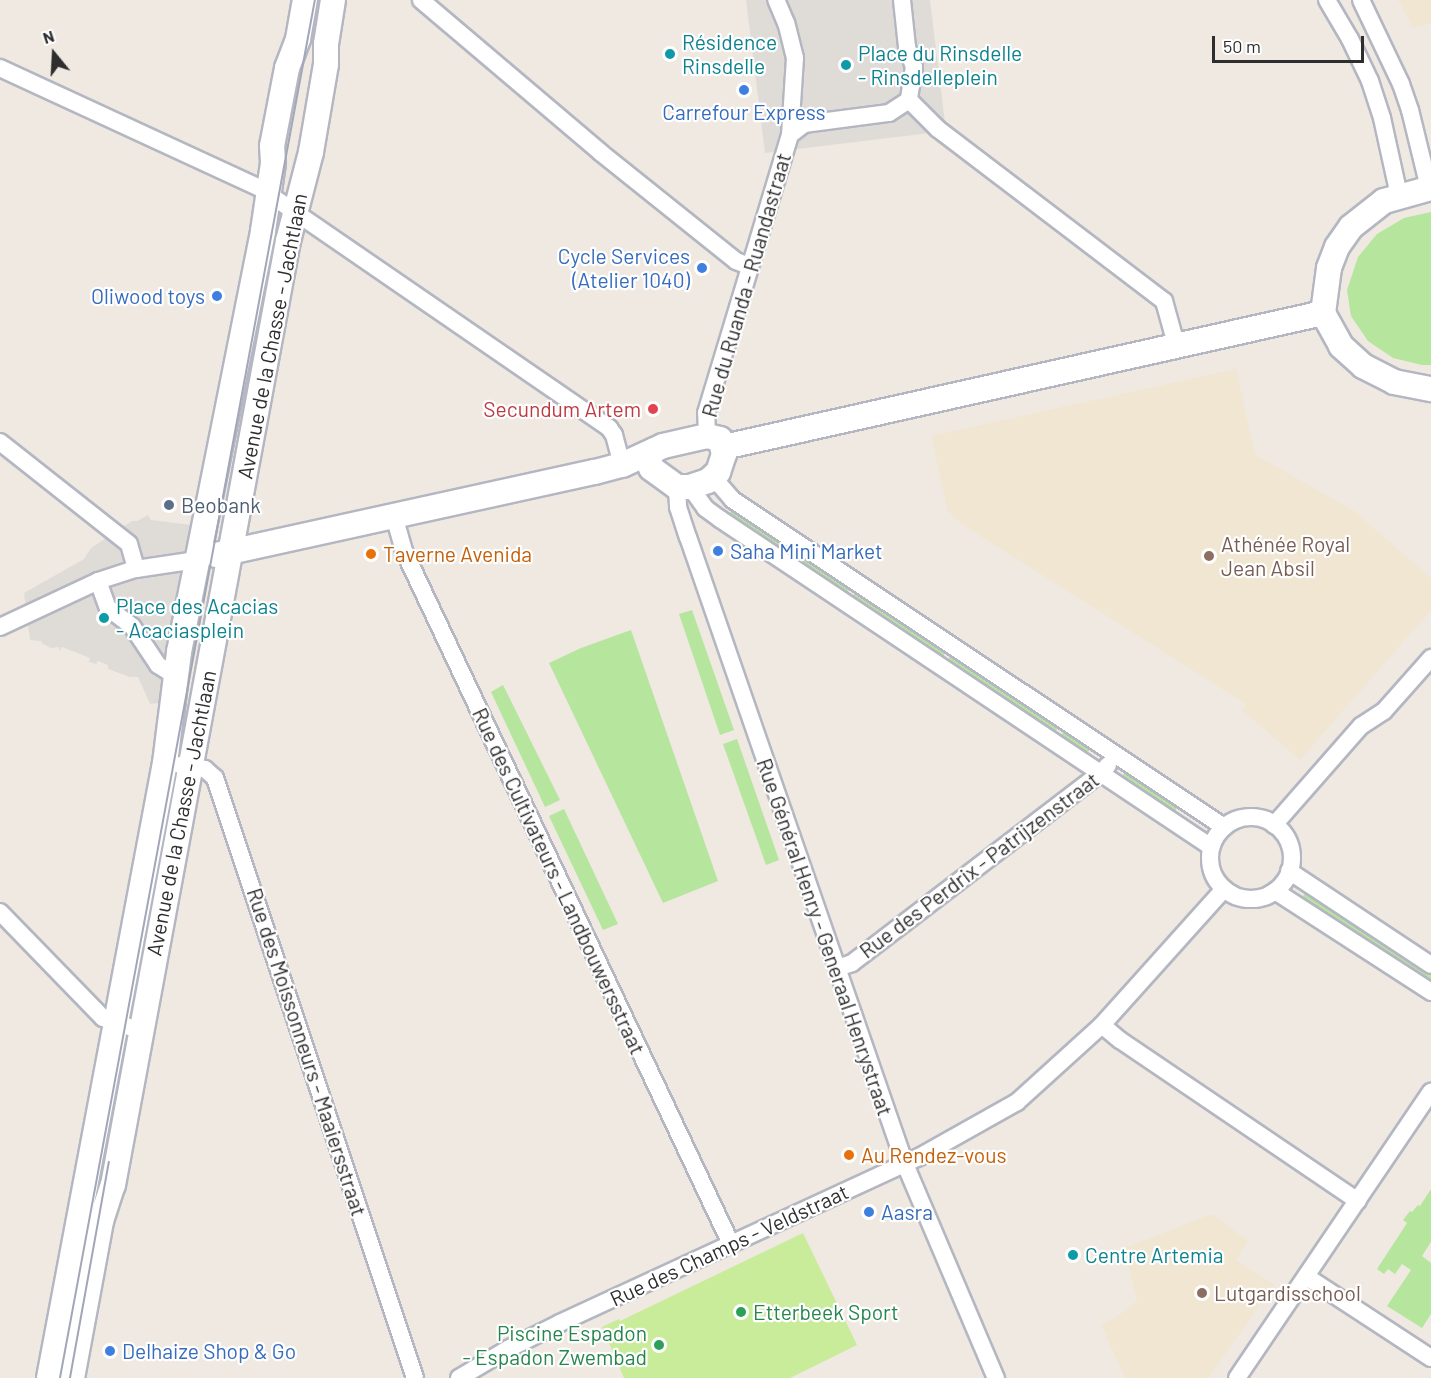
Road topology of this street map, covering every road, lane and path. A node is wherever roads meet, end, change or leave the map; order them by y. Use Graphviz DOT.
graph roads {
  1 [pos="305,0"];
  2 [pos="333,0"];
  3 [pos="421,0"];
  4 [pos="776,0"];
  5 [pos="902,0"];
  6 [pos="1327,0"];
  7 [pos="1361,0"];
  8 [pos="0,68"];
  9 [pos="909,100"];
  10 [pos="790,135"];
  11 [pos="1430,188"];
  12 [pos="268,194"];
  13 [pos="1399,195"];
  14 [pos="296,212"];
  15 [pos="749,266"];
  16 [pos="1323,313"];
  17 [pos="1176,344"];
  18 [pos="1431,389"];
  19 [pos="0,442"];
  20 [pos="716,442"];
  21 [pos="655,461"];
  22 [pos="622,465"];
  23 [pos="713,477"];
  24 [pos="683,487"];
  25 [pos="394,516"];
  26 [pos="231,552"];
  27 [pos="196,560"];
  28 [pos="136,568"];
  29 [pos="98,581"];
  30 [pos="2,623"];
  31 [pos="1431,658"];
  32 [pos="178,672"];
  33 [pos="1116,754"];
  34 [pos="165,763"];
  35 [pos="190,767"];
  36 [pos="1102,772"];
  37 [pos="1274,825"];
  38 [pos="1224,827"];
  39 [pos="1211,847"];
  40 [pos="1289,871"];
  41 [pos="1224,889"];
  42 [pos="1275,891"];
  43 [pos="0,912"];
  44 [pos="1431,965"];
  45 [pos="837,968"];
  46 [pos="1431,993"];
  47 [pos="117,1023"];
  48 [pos="1102,1025"];
  49 [pos="141,1030"];
  50 [pos="1431,1092"];
  51 [pos="904,1164"];
  52 [pos="1358,1201"];
  53 [pos="731,1244"];
  54 [pos="1306,1277"];
  55 [pos="1431,1358"];
  56 [pos="49,1378"];
  57 [pos="72,1378"];
  58 [pos="415,1378"];
  59 [pos="459,1378"];
  60 [pos="996,1378"];
  61 [pos="1237,1378"];
  1 -- 12 [label="street, Avenue de la Chasse - Jachtlaan"];
  2 -- 14 [label="street, Avenue de la Chasse - Jachtlaan"];
  3 -- 15 [label="street"];
  4 -- 10 [label="street"];
  5 -- 9 [label="street"];
  6 -- 13 [label="street"];
  7 -- 11 [label="street"];
  8 -- 12 [label="street"];
  9 -- 10 [label="street"];
  9 -- 17 [label="street"];
  10 -- 15 [label="street, Rue du Ruanda - Ruandastraat"];
  11 -- 13 [label="street"];
  12 -- 14 [label="street"];
  12 -- 27 [label="street, Avenue de la Chasse - Jachtlaan"];
  13 -- 16 [label="street"];
  14 -- 22 [label="street"];
  14 -- 26 [label="street, Avenue de la Chasse - Jachtlaan"];
  15 -- 20 [label="street, Rue du Ruanda - Ruandastraat"];
  16 -- 17 [label="street"];
  16 -- 18 [label="street"];
  17 -- 20 [label="street"];
  19 -- 28 [label="street"];
  20 -- 21 [label="street"];
  20 -- 23 [label="street"];
  21 -- 22 [label="street"];
  21 -- 24 [label="street"];
  22 -- 25 [label="street"];
  23 -- 24 [label="street"];
  23 -- 33 [label="street"];
  24 -- 36 [label="street"];
  24 -- 45 [label="street, Rue Général Henry - Generaal Henrystraat"];
  25 -- 26 [label="street"];
  25 -- 53 [label="street, Rue des Cultivateurs - Landbouwersstraat"];
  26 -- 27 [label="street"];
  26 -- 35 [label="street, Avenue de la Chasse - Jachtlaan"];
  27 -- 28 [label="street"];
  27 -- 32 [label="street, Avenue de la Chasse - Jachtlaan"];
  28 -- 29 [label="street"];
  29 -- 30 [label="street"];
  29 -- 32 [label="street"];
  31 -- 37 [label="street"];
  32 -- 34 [label="street, Avenue de la Chasse - Jachtlaan"];
  33 -- 36 [label="street, Rue des Perdrix - Patrijzenstraat"];
  33 -- 38 [label="street"];
  34 -- 35 [label="street, Rue des Moissonneurs - Maaiersstraat"];
  34 -- 47 [label="street, Avenue de la Chasse - Jachtlaan"];
  35 -- 49 [label="street, Avenue de la Chasse - Jachtlaan"];
  35 -- 58 [label="street, Rue des Moissonneurs - Maaiersstraat"];
  36 -- 39 [label="street"];
  36 -- 45 [label="street, Rue des Perdrix - Patrijzenstraat"];
  37 -- 38 [label="street"];
  37 -- 40 [label="street"];
  38 -- 39 [label="street"];
  39 -- 41 [label="street"];
  40 -- 42 [label="street"];
  40 -- 44 [label="street"];
  41 -- 42 [label="street"];
  41 -- 48 [label="street, Rue des Champs - Veldstraat"];
  42 -- 46 [label="street"];
  43 -- 47 [label="street"];
  45 -- 51 [label="street, Rue Général Henry - Generaal Henrystraat"];
  47 -- 49 [label="street"];
  47 -- 56 [label="street, Avenue de la Chasse - Jachtlaan"];
  48 -- 51 [label="street, Rue des Champs - Veldstraat"];
  48 -- 52 [label="street"];
  49 -- 57 [label="street, Avenue de la Chasse - Jachtlaan"];
  50 -- 52 [label="street"];
  51 -- 53 [label="street, Rue des Champs - Veldstraat"];
  51 -- 60 [label="street, Rue Général Henry - Generaal Henrystraat"];
  52 -- 54 [label="street"];
  53 -- 59 [label="street, Rue des Champs - Veldstraat"];
  54 -- 55 [label="street"];
  54 -- 61 [label="street"];
}
